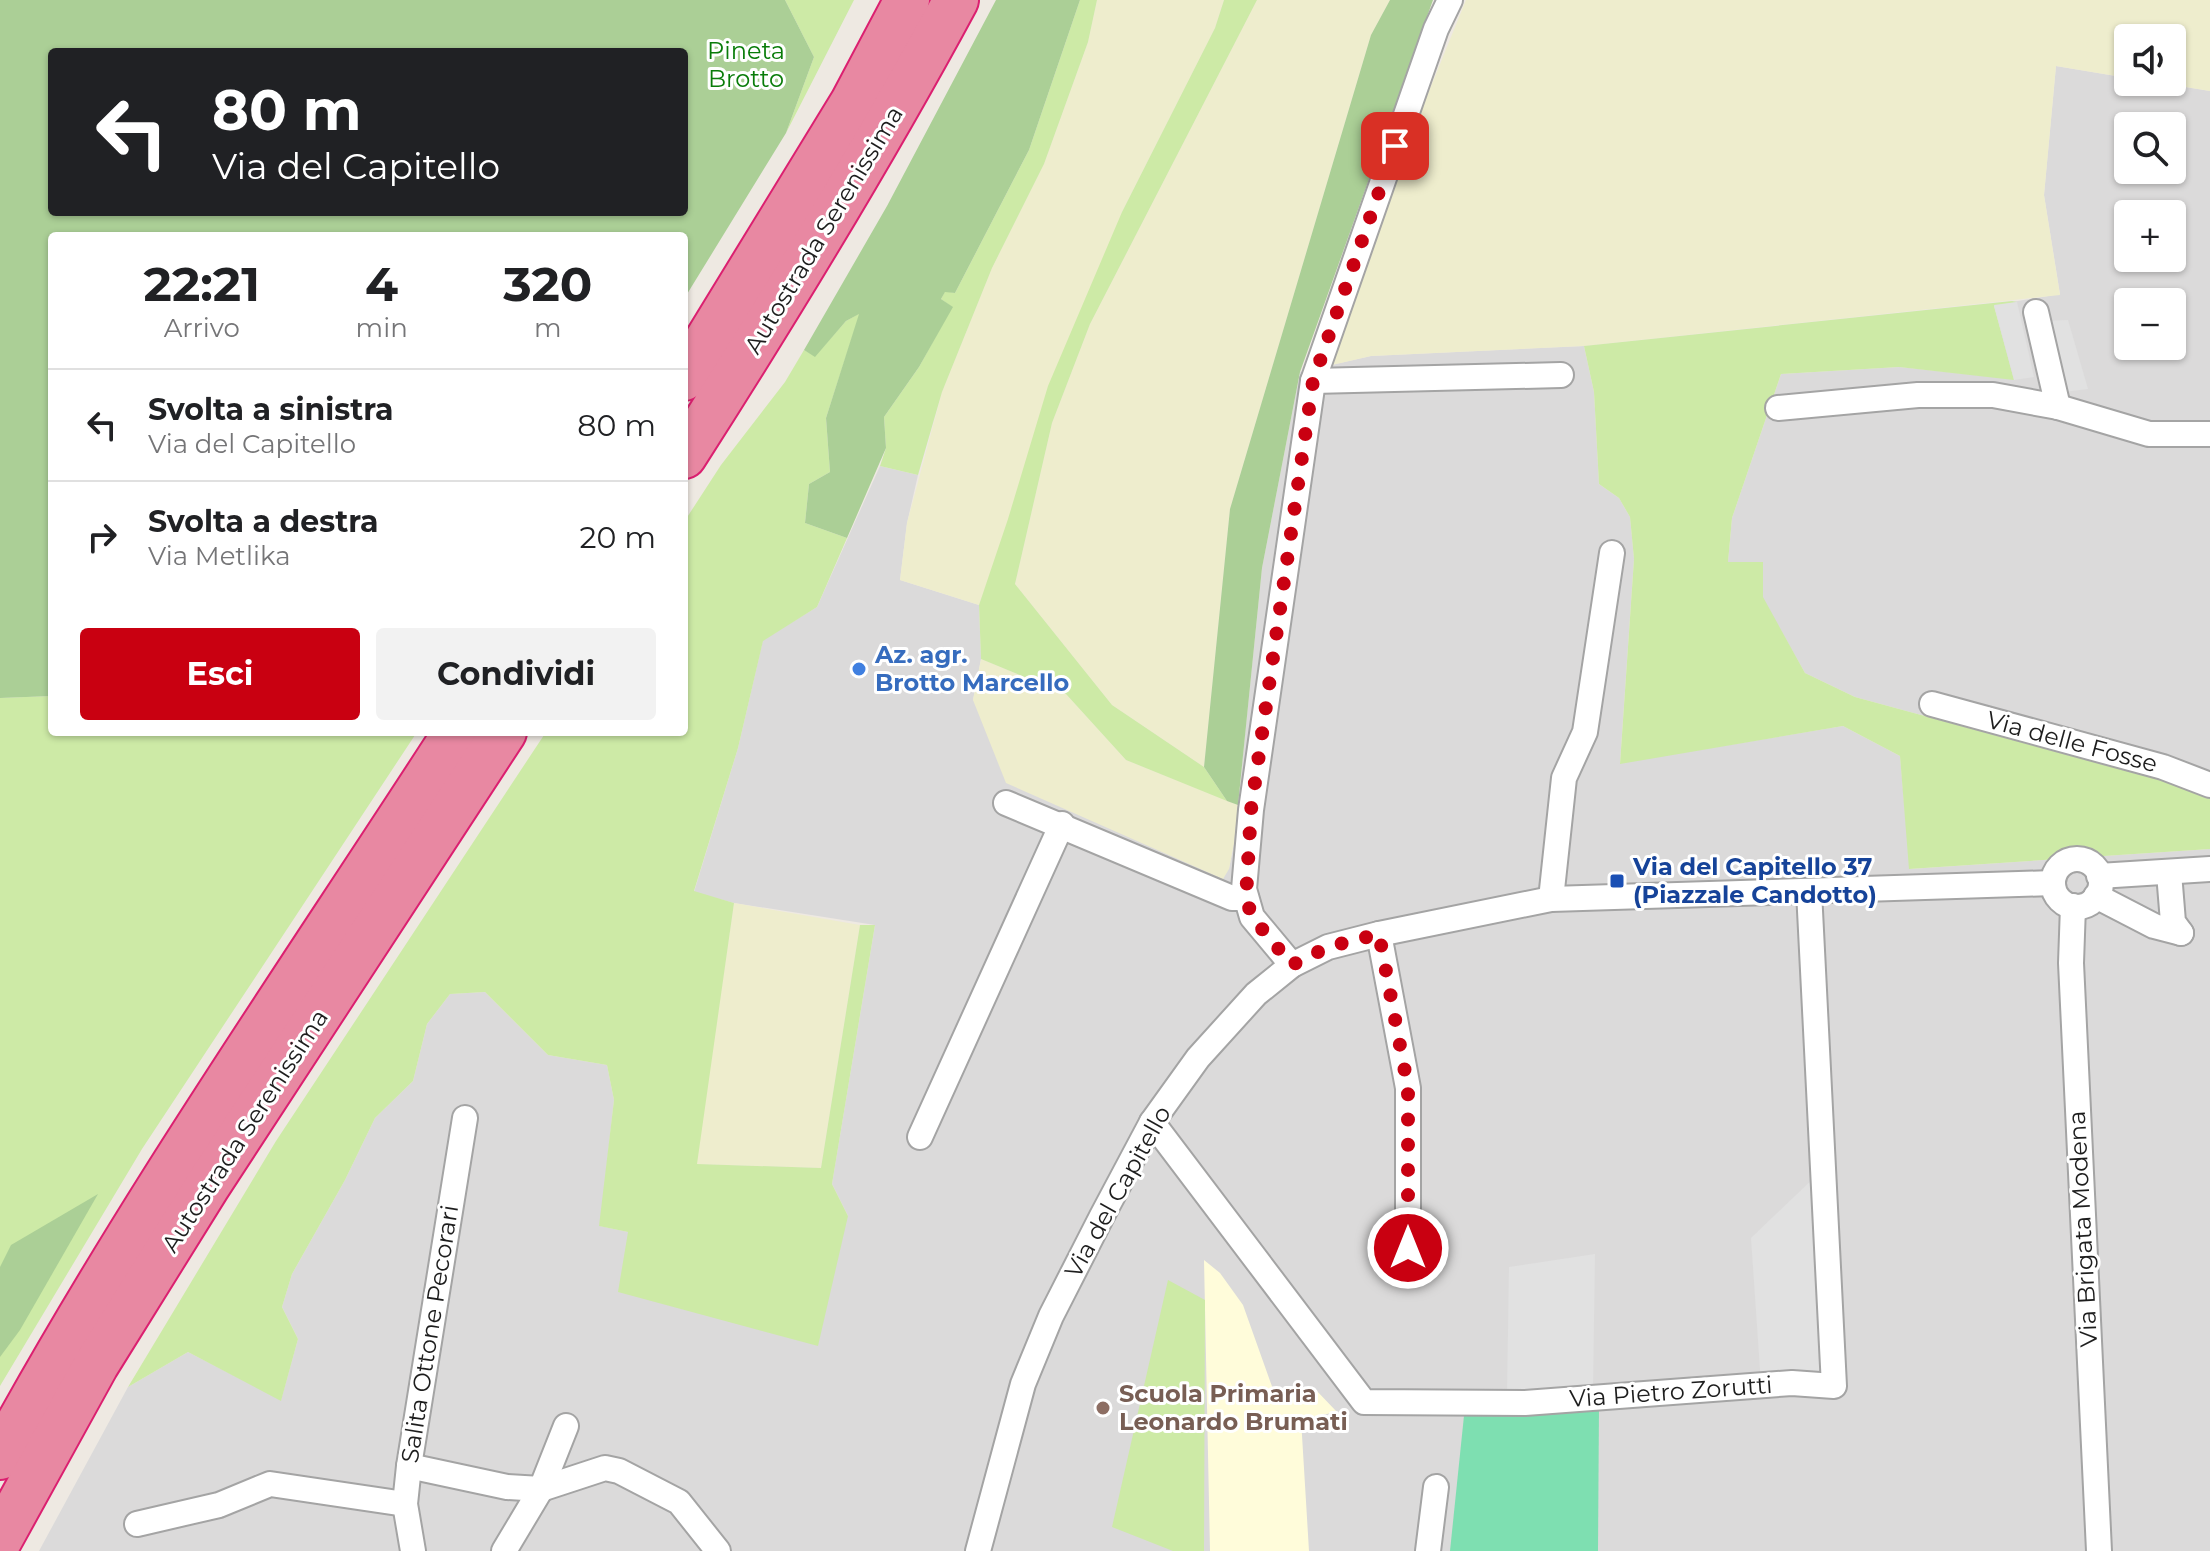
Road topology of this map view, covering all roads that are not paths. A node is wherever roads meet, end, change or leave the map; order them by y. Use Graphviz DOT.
graph roads {
  1 [pos="907,0"];
  2 [pos="956,0"];
  3 [pos="1450,0"];
  4 [pos="2036,312"];
  5 [pos="688,371"];
  6 [pos="1561,375"];
  7 [pos="1313,381"];
  8 [pos="2058,407"];
  9 [pos="1778,408"];
  10 [pos="2210,434"];
  11 [pos="688,450"];
  12 [pos="1612,553"];
  13 [pos="1932,704"];
  14 [pos="453,736"];
  15 [pos="501,736"];
  16 [pos="2210,785"];
  17 [pos="1006,803"];
  18 [pos="1062,824"];
  19 [pos="2210,869"];
  20 [pos="2169,873"];
  21 [pos="2053,883"];
  22 [pos="2098,886"];
  23 [pos="1809,891"];
  24 [pos="1246,898"];
  25 [pos="1551,899"];
  26 [pos="2073,906"];
  27 [pos="1379,934"];
  28 [pos="1292,965"];
  29 [pos="465,1118"];
  30 [pos="1152,1122"];
  31 [pos="920,1137"];
  32 [pos="1408,1248"];
  33 [pos="566,1426"];
  34 [pos="0,1457"];
  35 [pos="409,1466"];
  36 [pos="1436,1487"];
  37 [pos="541,1489"];
  38 [pos="405,1504"];
  39 [pos="137,1524"];
  40 [pos="0,1539"];
  41 [pos="713,1549"];
  42 [pos="413,1551"];
  43 [pos="504,1551"];
  44 [pos="978,1551"];
  45 [pos="1428,1551"];
  46 [pos="2099,1551"];
  1 -- 5 [label="highway, Autostrada Serenissima"];
  2 -- 11 [label="highway, Autostrada Serenissima"];
  3 -- 7 [label="street"];
  4 -- 8 [label="street"];
  6 -- 7 [label="street"];
  7 -- 24 [label="street"];
  8 -- 9 [label="street"];
  8 -- 10 [label="street"];
  12 -- 25 [label="street"];
  13 -- 16 [label="street, Via delle Fosse"];
  14 -- 34 [label="highway, Autostrada Serenissima"];
  15 -- 40 [label="highway, Autostrada Serenissima"];
  17 -- 18 [label="street"];
  18 -- 24 [label="street"];
  18 -- 31 [label="street"];
  19 -- 20 [label="street"];
  20 -- 22 [label="street"];
  20 -- 22 [label="street"];
  21 -- 22 [label="street"];
  21 -- 23 [label="street, Via del Capitello"];
  21 -- 26 [label="street"];
  22 -- 26 [label="street"];
  23 -- 25 [label="street, Via del Capitello"];
  23 -- 30 [label="street, Via Pietro Zorutti"];
  24 -- 28 [label="street"];
  25 -- 27 [label="street, Via del Capitello"];
  26 -- 46 [label="street, Via Brigata Modena"];
  27 -- 28 [label="street, Via del Capitello"];
  27 -- 32 [label="street"];
  28 -- 30 [label="street, Via del Capitello"];
  29 -- 35 [label="street, Salita Ottone Pecorari"];
  30 -- 44 [label="street, Via del Capitello"];
  33 -- 37 [label="street"];
  35 -- 37 [label="street"];
  35 -- 38 [label="street, Salita Ottone Pecorari"];
  36 -- 45 [label="street"];
  37 -- 41 [label="street"];
  37 -- 43 [label="street"];
  38 -- 39 [label="street"];
  38 -- 42 [label="street, Salita Ottone Pecorari"];
}
